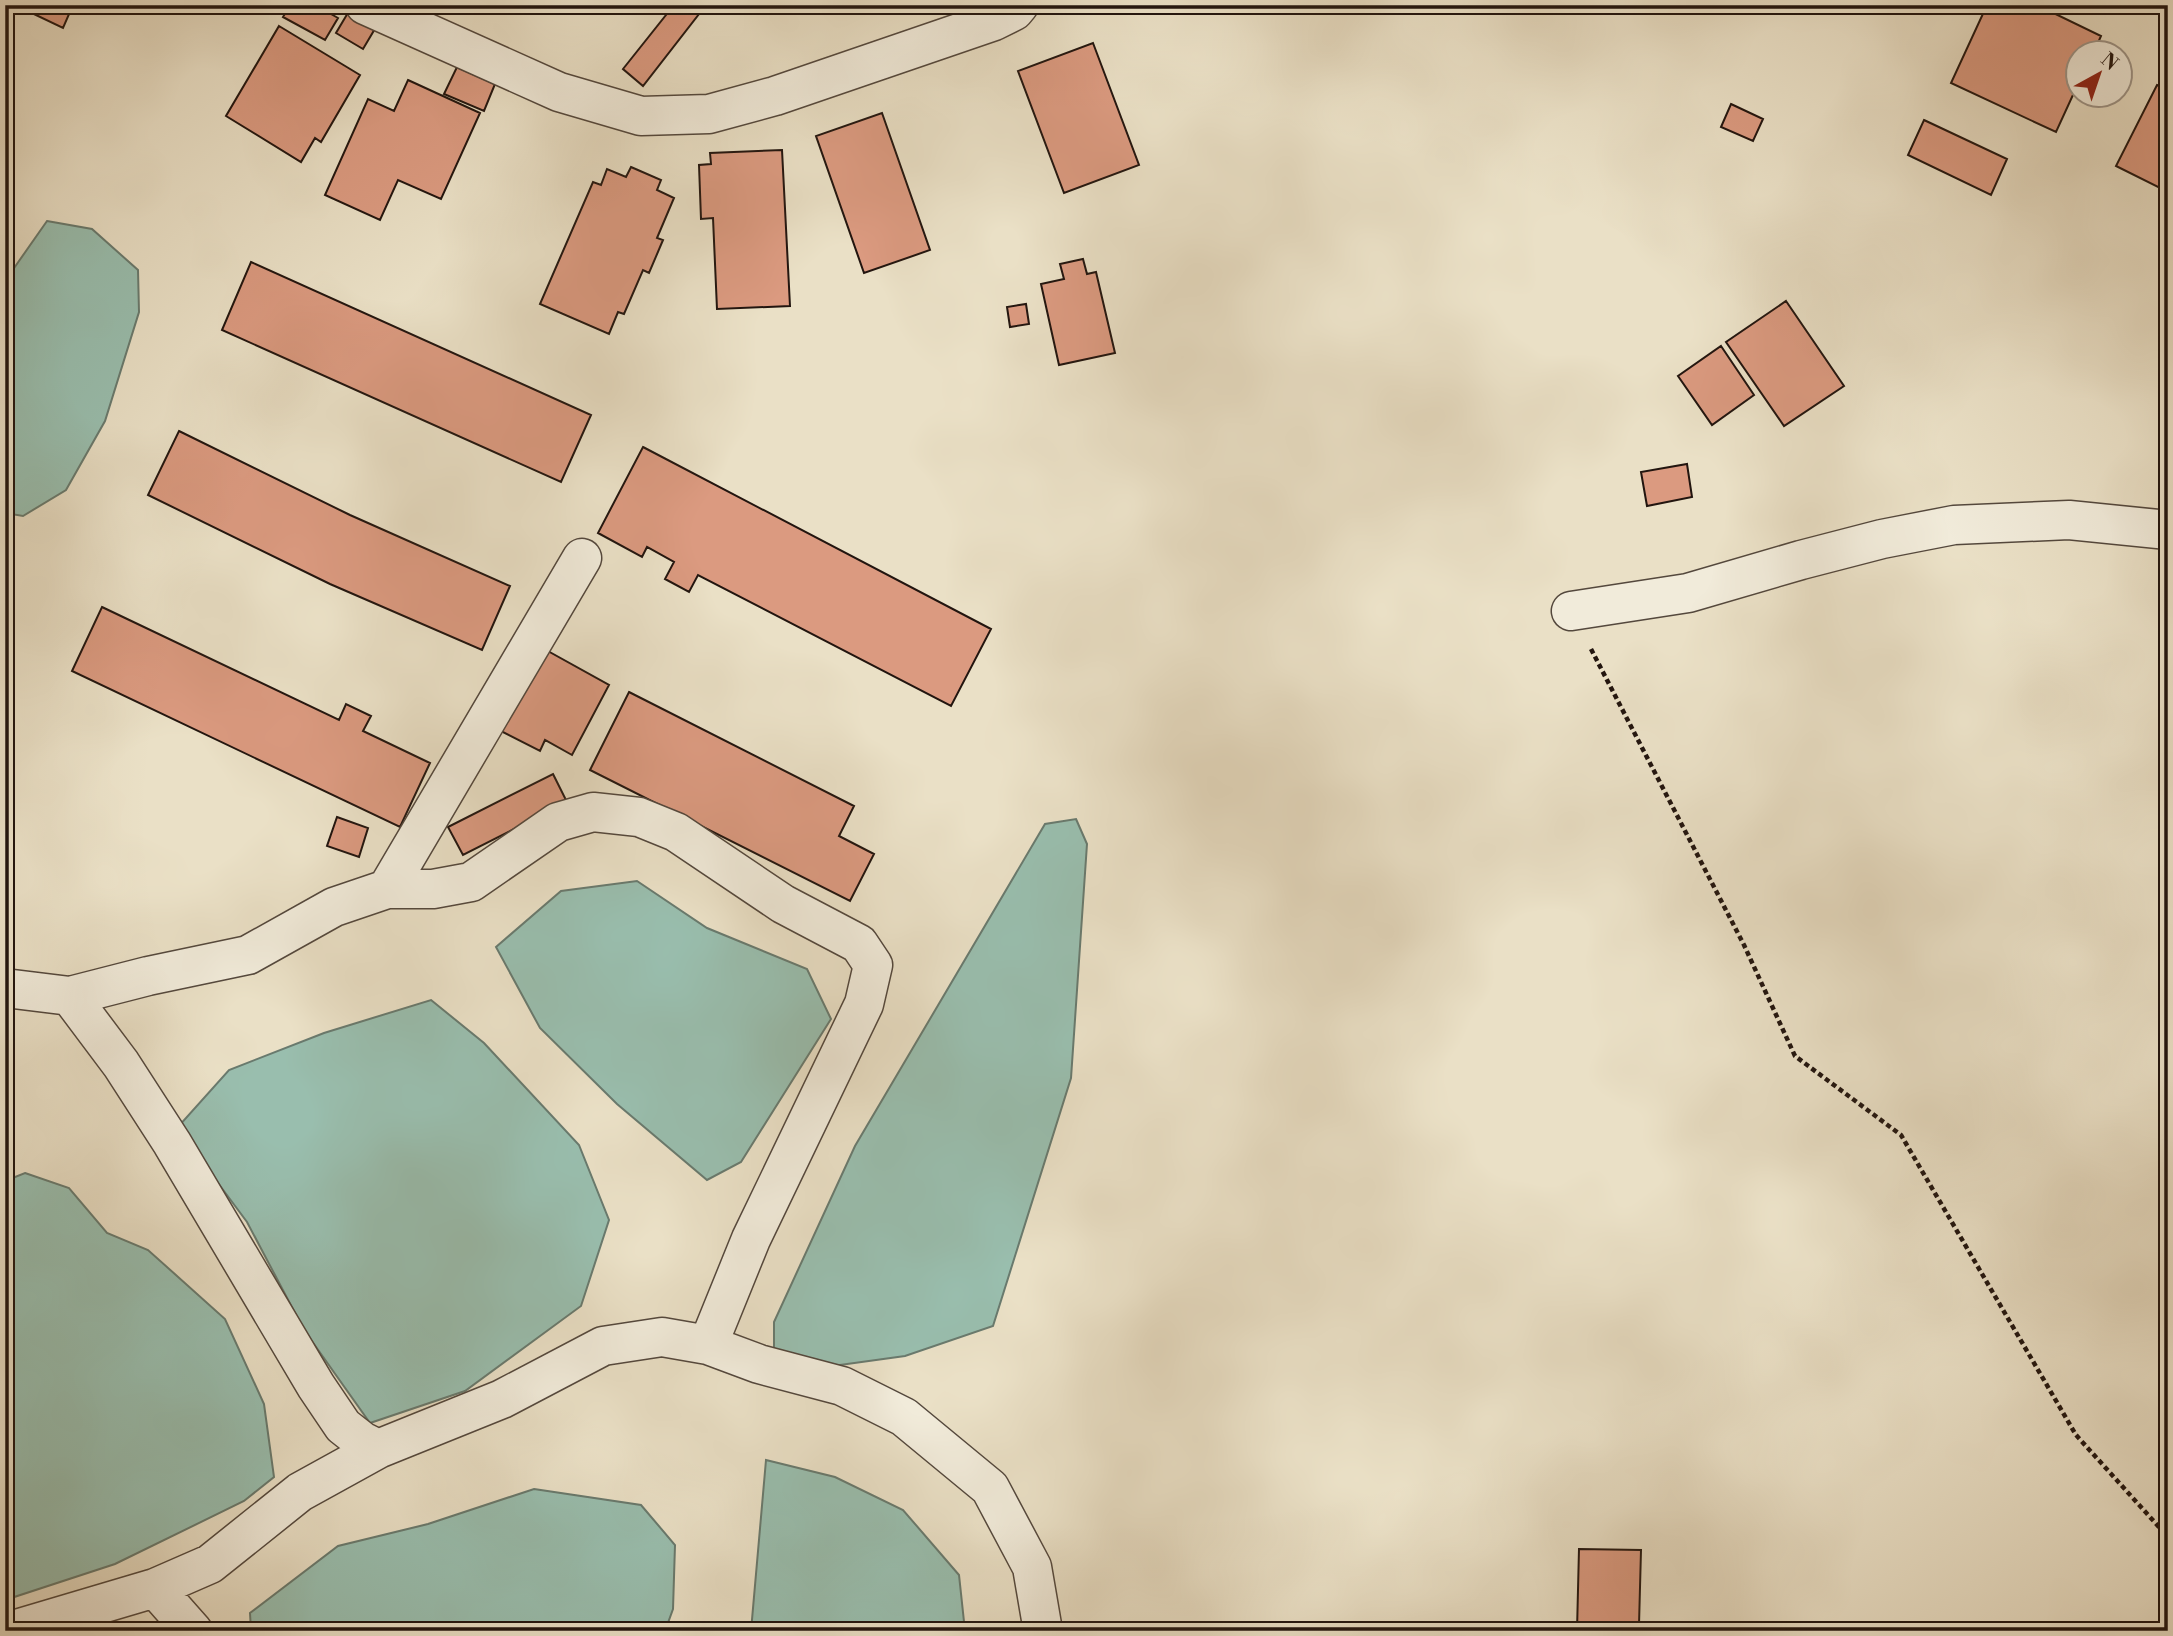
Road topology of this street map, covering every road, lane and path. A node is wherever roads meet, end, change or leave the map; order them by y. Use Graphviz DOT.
graph roads {
  1 [pos="365,5"];
  2 [pos="1019,5"];
  3 [pos="2168,530"];
  4 [pos="582,558"];
  5 [pos="1571,611"];
  6 [pos="387,889"];
  7 [pos="5,988"];
  8 [pos="70,996"];
  9 [pos="708,1345"];
  10 [pos="378,1449"];
  11 [pos="2168,1537"];
  12 [pos="155,1588"];
  13 [pos="10,1631"];
  14 [pos="193,1631"];
  15 [pos="1043,1631"];
  1 -- 2 [label="street"];
  3 -- 5 [label="street"];
  4 -- 6 [label="street"];
  5 -- 11 [label="path"];
  6 -- 8 [label="street"];
  6 -- 9 [label="street"];
  7 -- 8 [label="street"];
  8 -- 10 [label="street"];
  9 -- 10 [label="street"];
  9 -- 15 [label="street"];
  10 -- 12 [label="street"];
  12 -- 13 [label="street"];
  12 -- 14 [label="street"];
}
